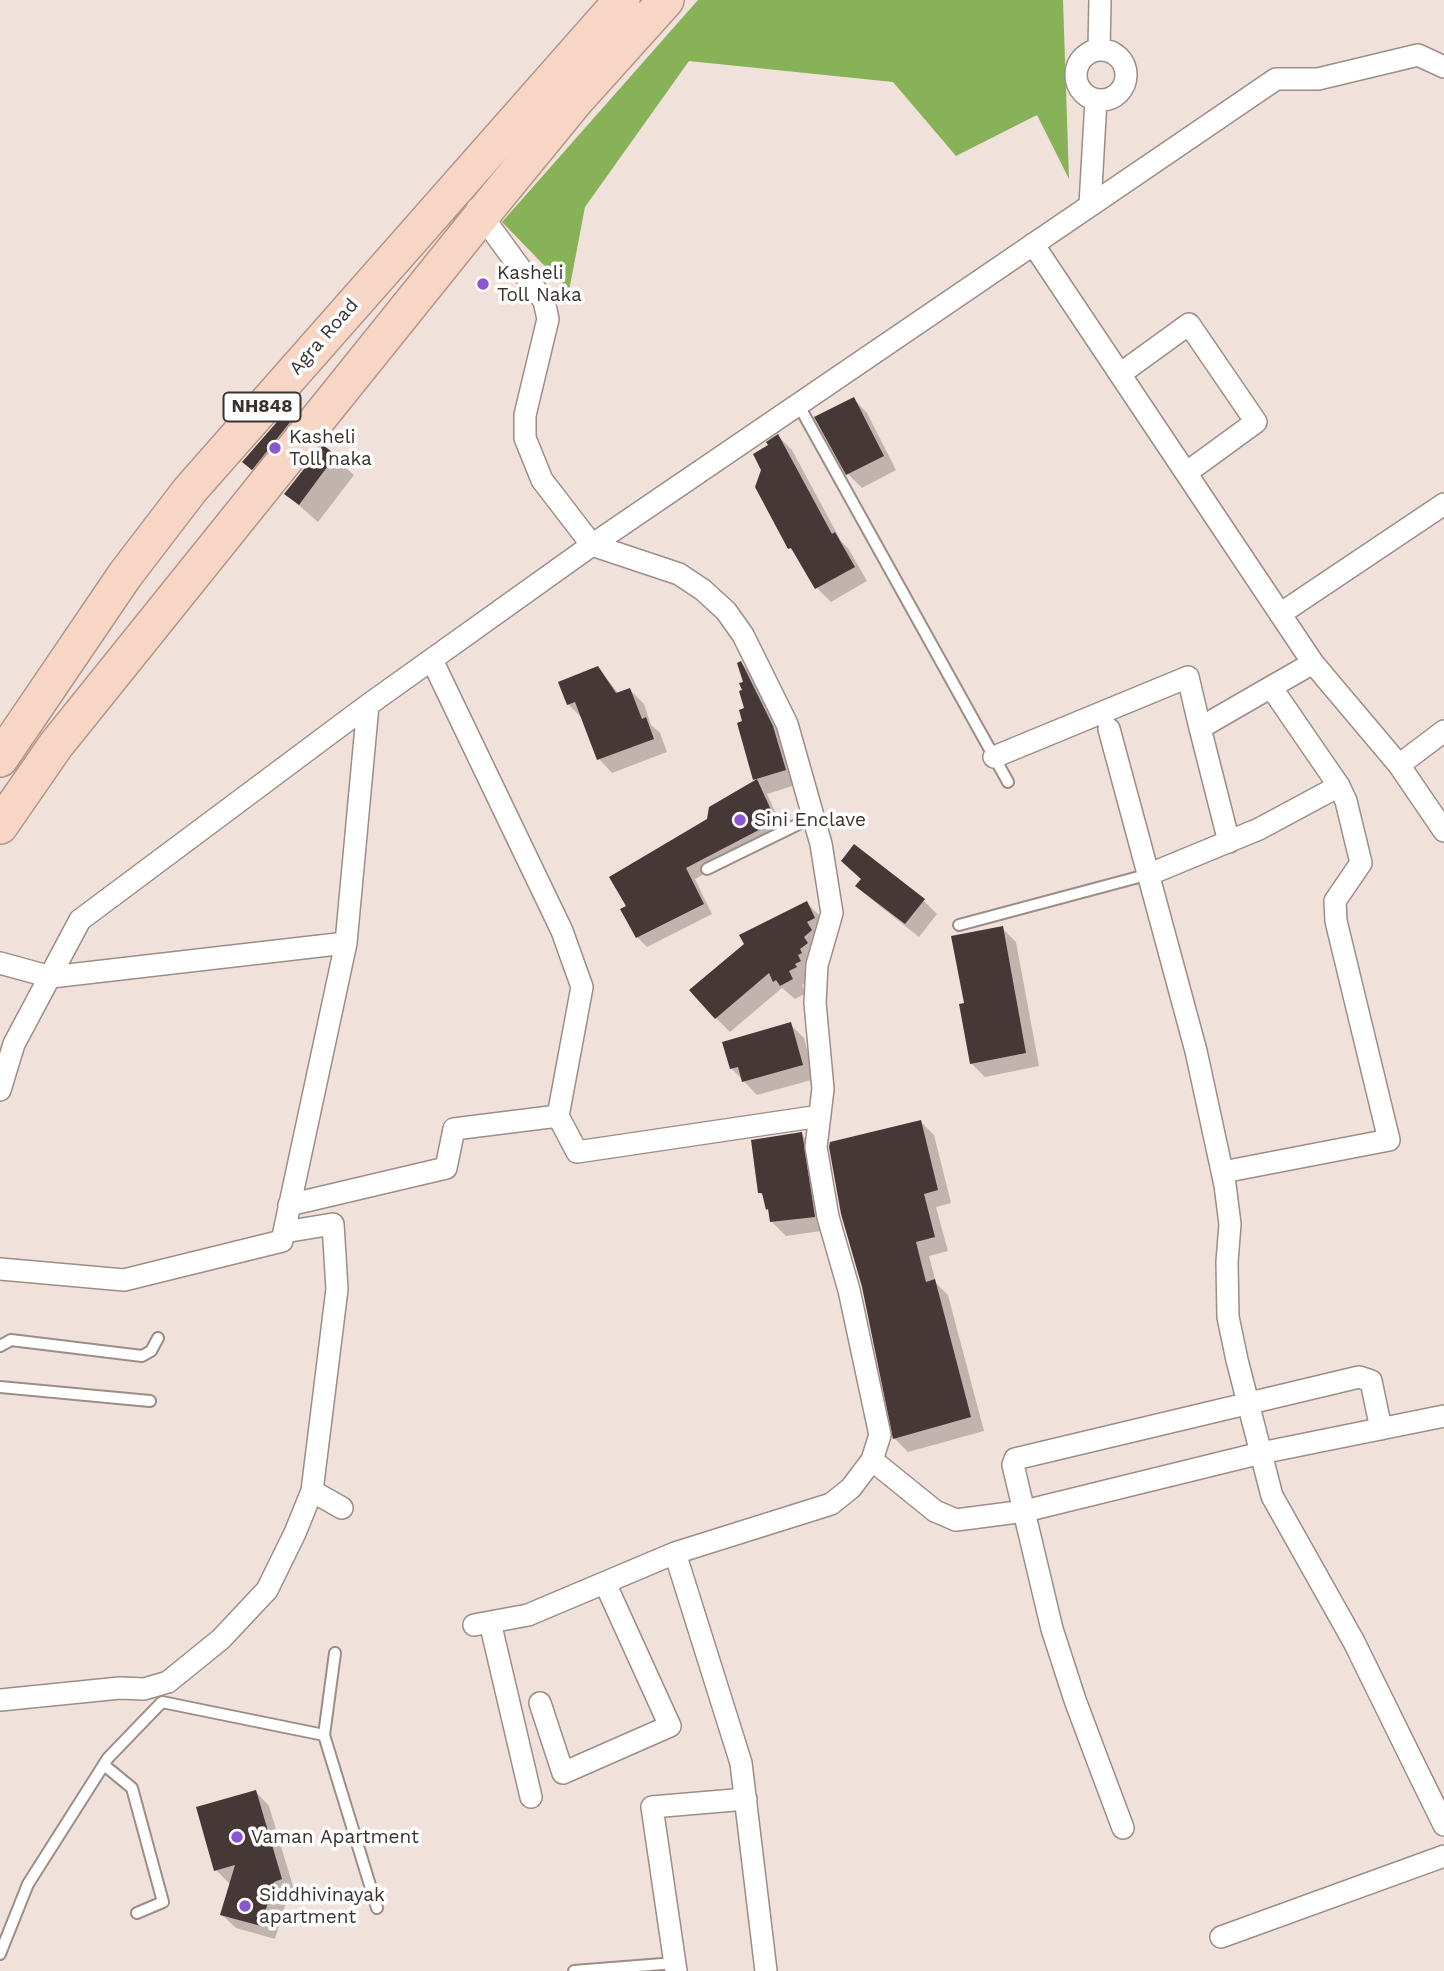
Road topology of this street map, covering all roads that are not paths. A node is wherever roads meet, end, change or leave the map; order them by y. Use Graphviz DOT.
graph roads {
  1 [pos="622,0"];
  2 [pos="666,0"];
  3 [pos="1100,0"];
  4 [pos="1099,50"];
  5 [pos="1444,67"];
  6 [pos="565,88"];
  7 [pos="1096,100"];
  8 [pos="457,186"];
  9 [pos="1090,205"];
  10 [pos="482,215"];
  11 [pos="1033,244"];
  12 [pos="1120,374"];
  13 [pos="798,404"];
  14 [pos="1186,473"];
  15 [pos="1444,504"];
  16 [pos="592,545"];
  17 [pos="1280,614"];
  18 [pos="432,660"];
  19 [pos="1313,663"];
  20 [pos="1271,687"];
  21 [pos="368,705"];
  22 [pos="1200,727"];
  23 [pos="1109,729"];
  24 [pos="1444,731"];
  25 [pos="994,757"];
  26 [pos="0,760"];
  27 [pos="1399,765"];
  28 [pos="1008,782"];
  29 [pos="1339,786"];
  30 [pos="813,817"];
  31 [pos="0,826"];
  32 [pos="1444,831"];
  33 [pos="1228,842"];
  34 [pos="707,869"];
  35 [pos="1150,874"];
  36 [pos="959,925"];
  37 [pos="346,943"];
  38 [pos="0,963"];
  39 [pos="51,977"];
  40 [pos="0,1090"];
  41 [pos="558,1116"];
  42 [pos="820,1116"];
  43 [pos="1223,1172"];
  44 [pos="289,1206"];
  45 [pos="284,1232"];
  46 [pos="0,1269"];
  47 [pos="158,1338"];
  48 [pos="0,1346"];
  49 [pos="0,1387"];
  50 [pos="150,1401"];
  51 [pos="1248,1404"];
  52 [pos="1444,1416"];
  53 [pos="1381,1429"];
  54 [pos="1261,1453"];
  55 [pos="872,1460"];
  56 [pos="312,1491"];
  57 [pos="342,1508"];
  58 [pos="1025,1511"];
  59 [pos="675,1553"];
  60 [pos="605,1583"];
  61 [pos="335,1653"];
  62 [pos="0,1700"];
  63 [pos="540,1703"];
  64 [pos="324,1735"];
  65 [pos="104,1765"];
  66 [pos="531,1797"];
  67 [pos="746,1799"];
  68 [pos="1444,1825"];
  69 [pos="1123,1828"];
  70 [pos="1444,1856"];
  71 [pos="377,1908"];
  72 [pos="137,1913"];
  73 [pos="1222,1937"];
  74 [pos="0,1954"];
  75 [pos="676,1967"];
  76 [pos="620,1969"];
  77 [pos="573,1971"];
  78 [pos="766,1971"];
  1 -- 6 [label="highway, Agra Road / NH848"];
  2 -- 6 [label="highway, Agra Road / NH848"];
  3 -- 4 [label="street"];
  4 -- 7 [label="street"];
  4 -- 7 [label="street"];
  5 -- 9 [label="street"];
  6 -- 8 [label="highway, Agra Road / NH848"];
  6 -- 10 [label="highway, NH848"];
  7 -- 9 [label="street"];
  8 -- 10 [label="street"];
  8 -- 26 [label="highway, Agra Road / NH848"];
  9 -- 11 [label="street"];
  10 -- 16 [label="street"];
  10 -- 31 [label="highway, NH848"];
  11 -- 12 [label="street"];
  11 -- 13 [label="street"];
  12 -- 14 [label="street"];
  12 -- 14 [label="street"];
  13 -- 16 [label="street"];
  13 -- 25 [label="lane"];
  14 -- 17 [label="street"];
  15 -- 17 [label="street"];
  16 -- 18 [label="street"];
  16 -- 30 [label="street"];
  17 -- 19 [label="street"];
  18 -- 21 [label="street"];
  18 -- 41 [label="street"];
  19 -- 20 [label="street"];
  19 -- 27 [label="street"];
  20 -- 22 [label="street"];
  20 -- 29 [label="street"];
  21 -- 37 [label="street"];
  21 -- 39 [label="street"];
  22 -- 25 [label="street"];
  22 -- 33 [label="street"];
  23 -- 35 [label="street"];
  24 -- 27 [label="street"];
  25 -- 28 [label="lane"];
  27 -- 32 [label="street"];
  29 -- 33 [label="street"];
  29 -- 43 [label="street"];
  30 -- 34 [label="lane"];
  30 -- 42 [label="street"];
  33 -- 35 [label="street"];
  35 -- 36 [label="lane"];
  35 -- 43 [label="street"];
  37 -- 39 [label="street"];
  37 -- 44 [label="street"];
  38 -- 39 [label="street"];
  39 -- 40 [label="street"];
  41 -- 42 [label="street"];
  41 -- 44 [label="street"];
  42 -- 55 [label="street"];
  43 -- 51 [label="street"];
  44 -- 45 [label="street"];
  45 -- 46 [label="street"];
  45 -- 56 [label="street"];
  47 -- 48 [label="lane"];
  49 -- 50 [label="lane"];
  51 -- 53 [label="street"];
  51 -- 54 [label="street"];
  51 -- 58 [label="street"];
  52 -- 53 [label="street"];
  53 -- 54 [label="street"];
  54 -- 58 [label="street"];
  54 -- 68 [label="street"];
  55 -- 58 [label="street"];
  55 -- 59 [label="street"];
  56 -- 57 [label="street"];
  56 -- 62 [label="street"];
  58 -- 69 [label="street"];
  59 -- 60 [label="street"];
  59 -- 67 [label="street"];
  60 -- 63 [label="street"];
  60 -- 66 [label="street"];
  61 -- 64 [label="lane"];
  64 -- 65 [label="lane"];
  64 -- 71 [label="lane"];
  65 -- 72 [label="lane"];
  65 -- 74 [label="lane"];
  67 -- 75 [label="street"];
  67 -- 78 [label="street"];
  70 -- 73 [label="street"];
  75 -- 76 [label="lane"];
  76 -- 77 [label="lane"];
}
